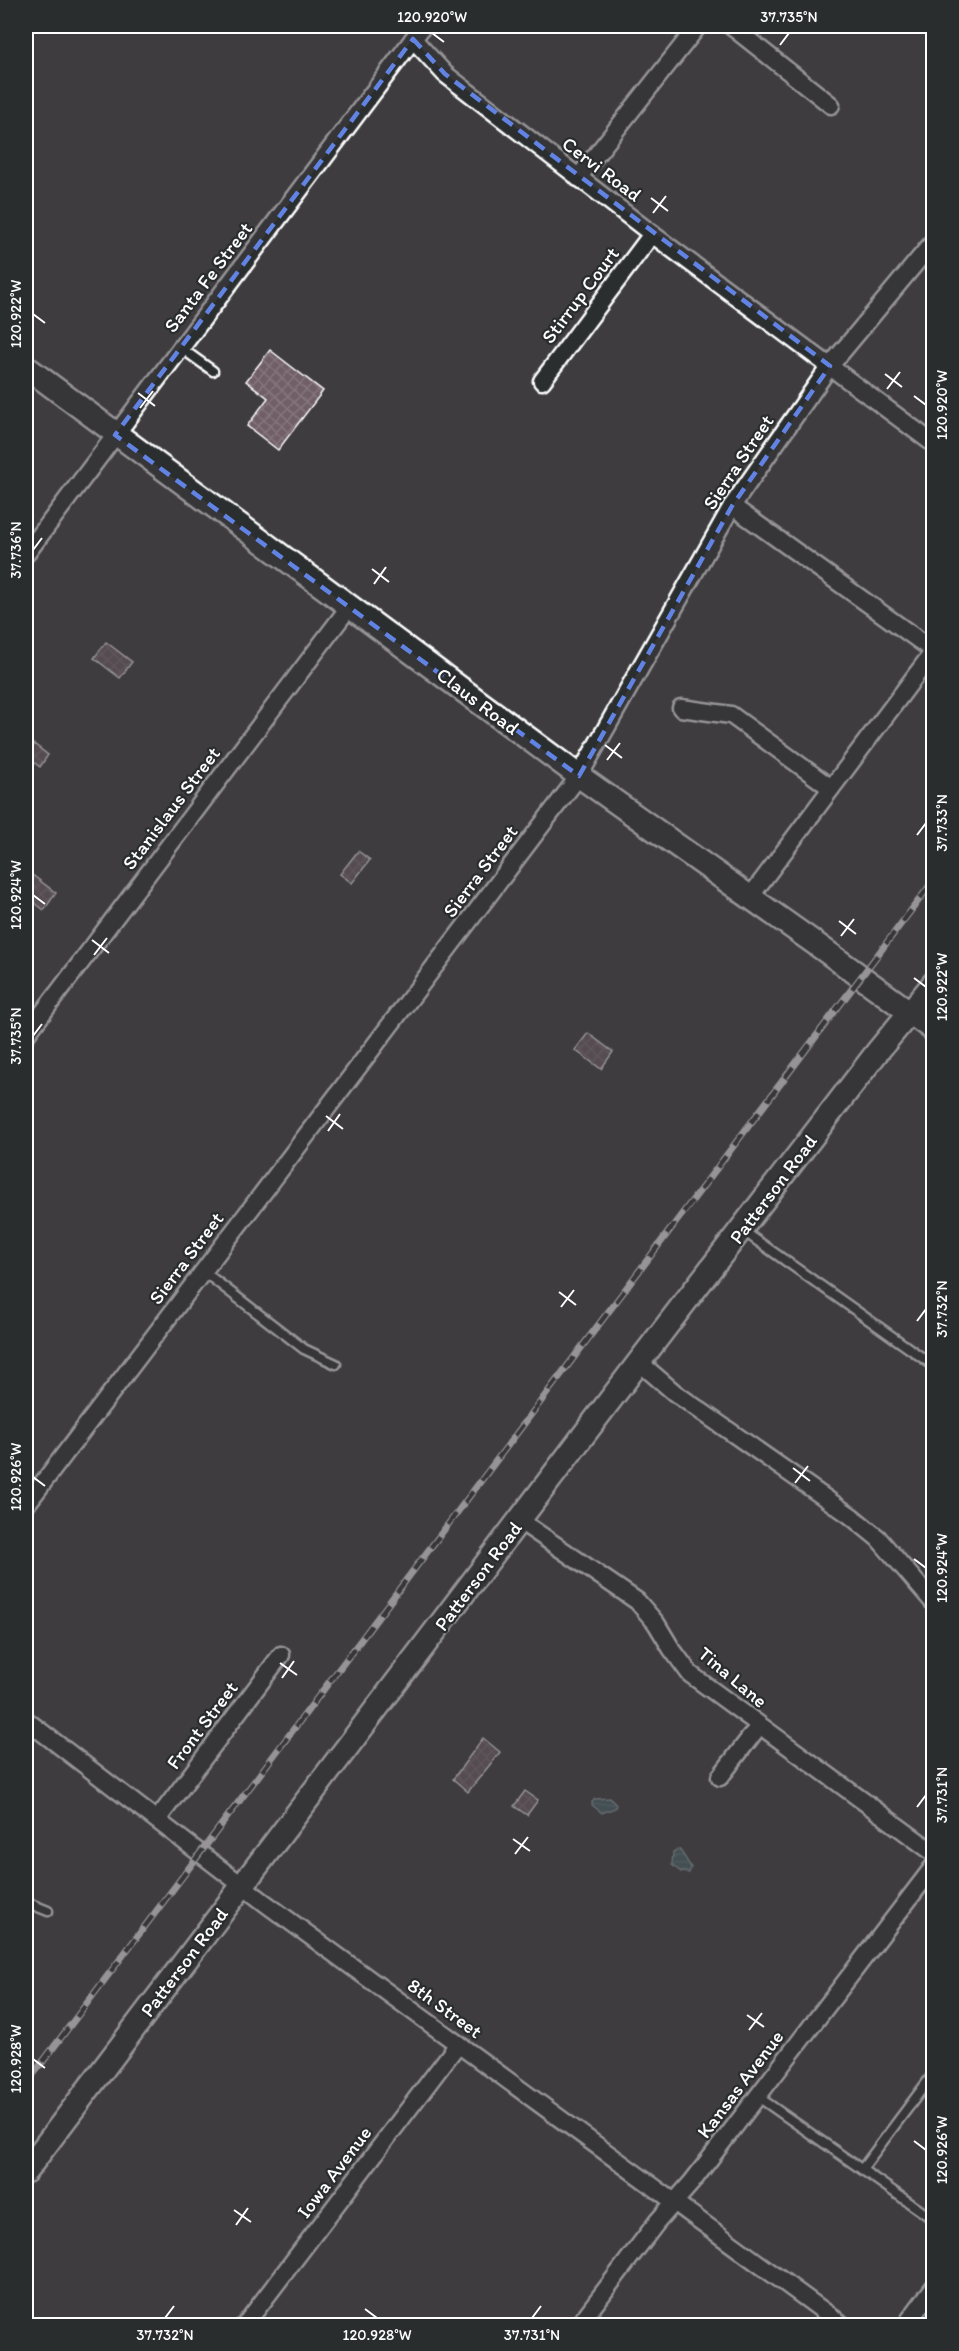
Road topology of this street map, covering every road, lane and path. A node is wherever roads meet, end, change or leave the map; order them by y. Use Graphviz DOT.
graph roads {
  1 [pos="423,26"];
  2 [pos="698,26"];
  3 [pos="731,26"];
  4 [pos="413,39"];
  5 [pos="831,105"];
  6 [pos="579,178"];
  7 [pos="652,234"];
  8 [pos="933,241"];
  9 [pos="181,348"];
  10 [pos="830,366"];
  11 [pos="26,367"];
  12 [pos="213,371"];
  13 [pos="542,381"];
  14 [pos="115,435"];
  15 [pos="933,444"];
  16 [pos="732,506"];
  17 [pos="26,554"];
  18 [pos="350,606"];
  19 [pos="933,651"];
  20 [pos="681,708"];
  21 [pos="579,776"];
  22 [pos="831,788"];
  23 [pos="750,897"];
  24 [pos="933,983"];
  25 [pos="909,1013"];
  26 [pos="933,1030"];
  27 [pos="26,1035"];
  28 [pos="742,1230"];
  29 [pos="203,1271"];
  30 [pos="639,1362"];
  31 [pos="336,1365"];
  32 [pos="933,1366"];
  33 [pos="26,1505"];
  34 [pos="520,1521"];
  35 [pos="933,1603"];
  36 [pos="281,1655"];
  37 [pos="759,1726"];
  38 [pos="28,1728"];
  39 [pos="720,1777"];
  40 [pos="157,1820"];
  41 [pos="933,1853"];
  42 [pos="933,1866"];
  43 [pos="243,1885"];
  44 [pos="26,1902"];
  45 [pos="48,1911"];
  46 [pos="458,2044"];
  47 [pos="933,2073"];
  48 [pos="757,2096"];
  49 [pos="862,2169"];
  50 [pos="26,2171"];
  51 [pos="675,2202"];
  52 [pos="933,2220"];
  53 [pos="933,2287"];
  54 [pos="244,2325"];
  55 [pos="578,2325"];
  56 [pos="844,2325"];
  57 [pos="905,2325"];
  1 -- 4 [label="street, Santa Fe Street"];
  2 -- 6 [label="street"];
  3 -- 5 [label="street"];
  4 -- 6 [label="street, Cervi Road"];
  4 -- 9 [label="street, Santa Fe Street"];
  6 -- 7 [label="street, Cervi Road"];
  7 -- 10 [label="street, Cervi Road"];
  7 -- 13 [label="street, Stirrup Court"];
  8 -- 10 [label="street, Sierra Street"];
  9 -- 12 [label="lane"];
  9 -- 14 [label="street, Santa Fe Street"];
  10 -- 15 [label="street, Cervi Road"];
  10 -- 16 [label="street, Sierra Street"];
  11 -- 14 [label="main road, Claus Road"];
  14 -- 17 [label="street, Santa Fe Street"];
  14 -- 18 [label="main road, Claus Road"];
  16 -- 19 [label="street"];
  16 -- 21 [label="street, Sierra Street"];
  18 -- 21 [label="main road, Claus Road"];
  18 -- 27 [label="street, Stanislaus Street"];
  19 -- 22 [label="street"];
  20 -- 22 [label="street"];
  21 -- 23 [label="main road, Claus Road"];
  21 -- 29 [label="street, Sierra Street"];
  22 -- 23 [label="street"];
  23 -- 25 [label="main road, Claus Road"];
  24 -- 25 [label="main road, Patterson Road"];
  25 -- 26 [label="main road, Claus Road"];
  25 -- 28 [label="main road, Patterson Road"];
  28 -- 30 [label="main road, Patterson Road"];
  28 -- 32 [label="lane"];
  29 -- 31 [label="lane"];
  29 -- 33 [label="street, Sierra Street"];
  30 -- 34 [label="main road, Patterson Road"];
  30 -- 35 [label="street"];
  34 -- 37 [label="street, Tina Lane"];
  34 -- 43 [label="main road, Patterson Road"];
  36 -- 40 [label="street, Front Street"];
  37 -- 39 [label="street"];
  37 -- 41 [label="street, Tina Lane"];
  38 -- 40 [label="street, 8th Street"];
  40 -- 43 [label="street, 8th Street"];
  42 -- 48 [label="street, Kansas Avenue"];
  43 -- 46 [label="street, 8th Street"];
  43 -- 50 [label="main road, Patterson Road"];
  44 -- 45 [label="lane"];
  46 -- 51 [label="street, 8th Street"];
  46 -- 54 [label="street, Iowa Avenue"];
  47 -- 49 [label="lane"];
  48 -- 49 [label="lane"];
  48 -- 51 [label="street, Kansas Avenue"];
  49 -- 52 [label="lane"];
  51 -- 55 [label="street, Kansas Avenue"];
  51 -- 56 [label="street, 8th Street"];
  53 -- 57 [label="street"];
}
